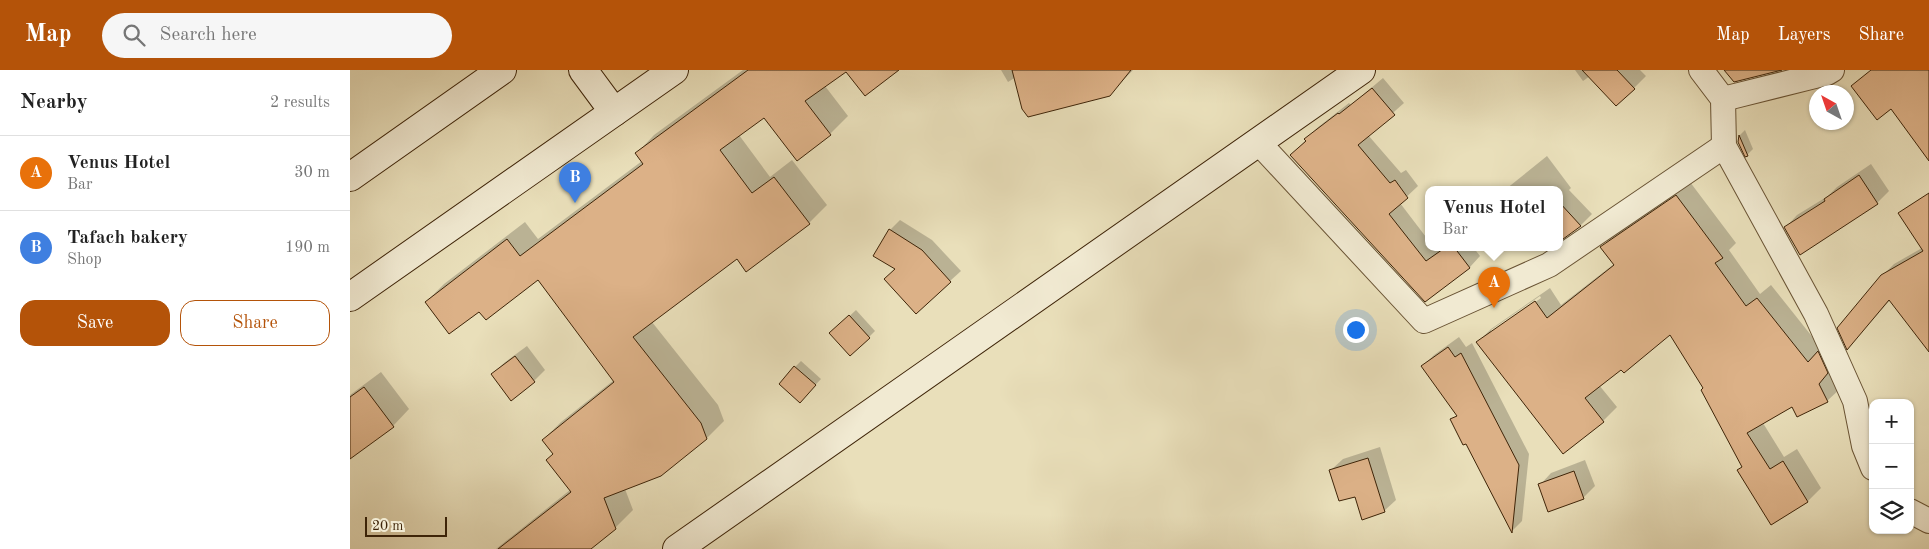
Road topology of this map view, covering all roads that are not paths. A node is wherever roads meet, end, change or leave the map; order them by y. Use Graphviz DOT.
graph roads {
  1 [pos="502,70"];
  2 [pos="583,70"];
  3 [pos="674,70"];
  4 [pos="1361,70"];
  5 [pos="1701,70"];
  6 [pos="1832,70"];
  7 [pos="1723,99"];
  8 [pos="614,112"];
  9 [pos="1258,142"];
  10 [pos="1724,146"];
  11 [pos="350,177"];
  12 [pos="350,297"];
  13 [pos="1869,458"];
  14 [pos="677,549"];
  1 -- 11 [label="street"];
  2 -- 8 [label="street"];
  3 -- 8 [label="street"];
  4 -- 9 [label="street"];
  5 -- 7 [label="street"];
  6 -- 7 [label="street"];
  7 -- 10 [label="street"];
  8 -- 12 [label="street"];
  9 -- 10 [label="street"];
  9 -- 14 [label="street"];
  10 -- 13 [label="street"];
}
